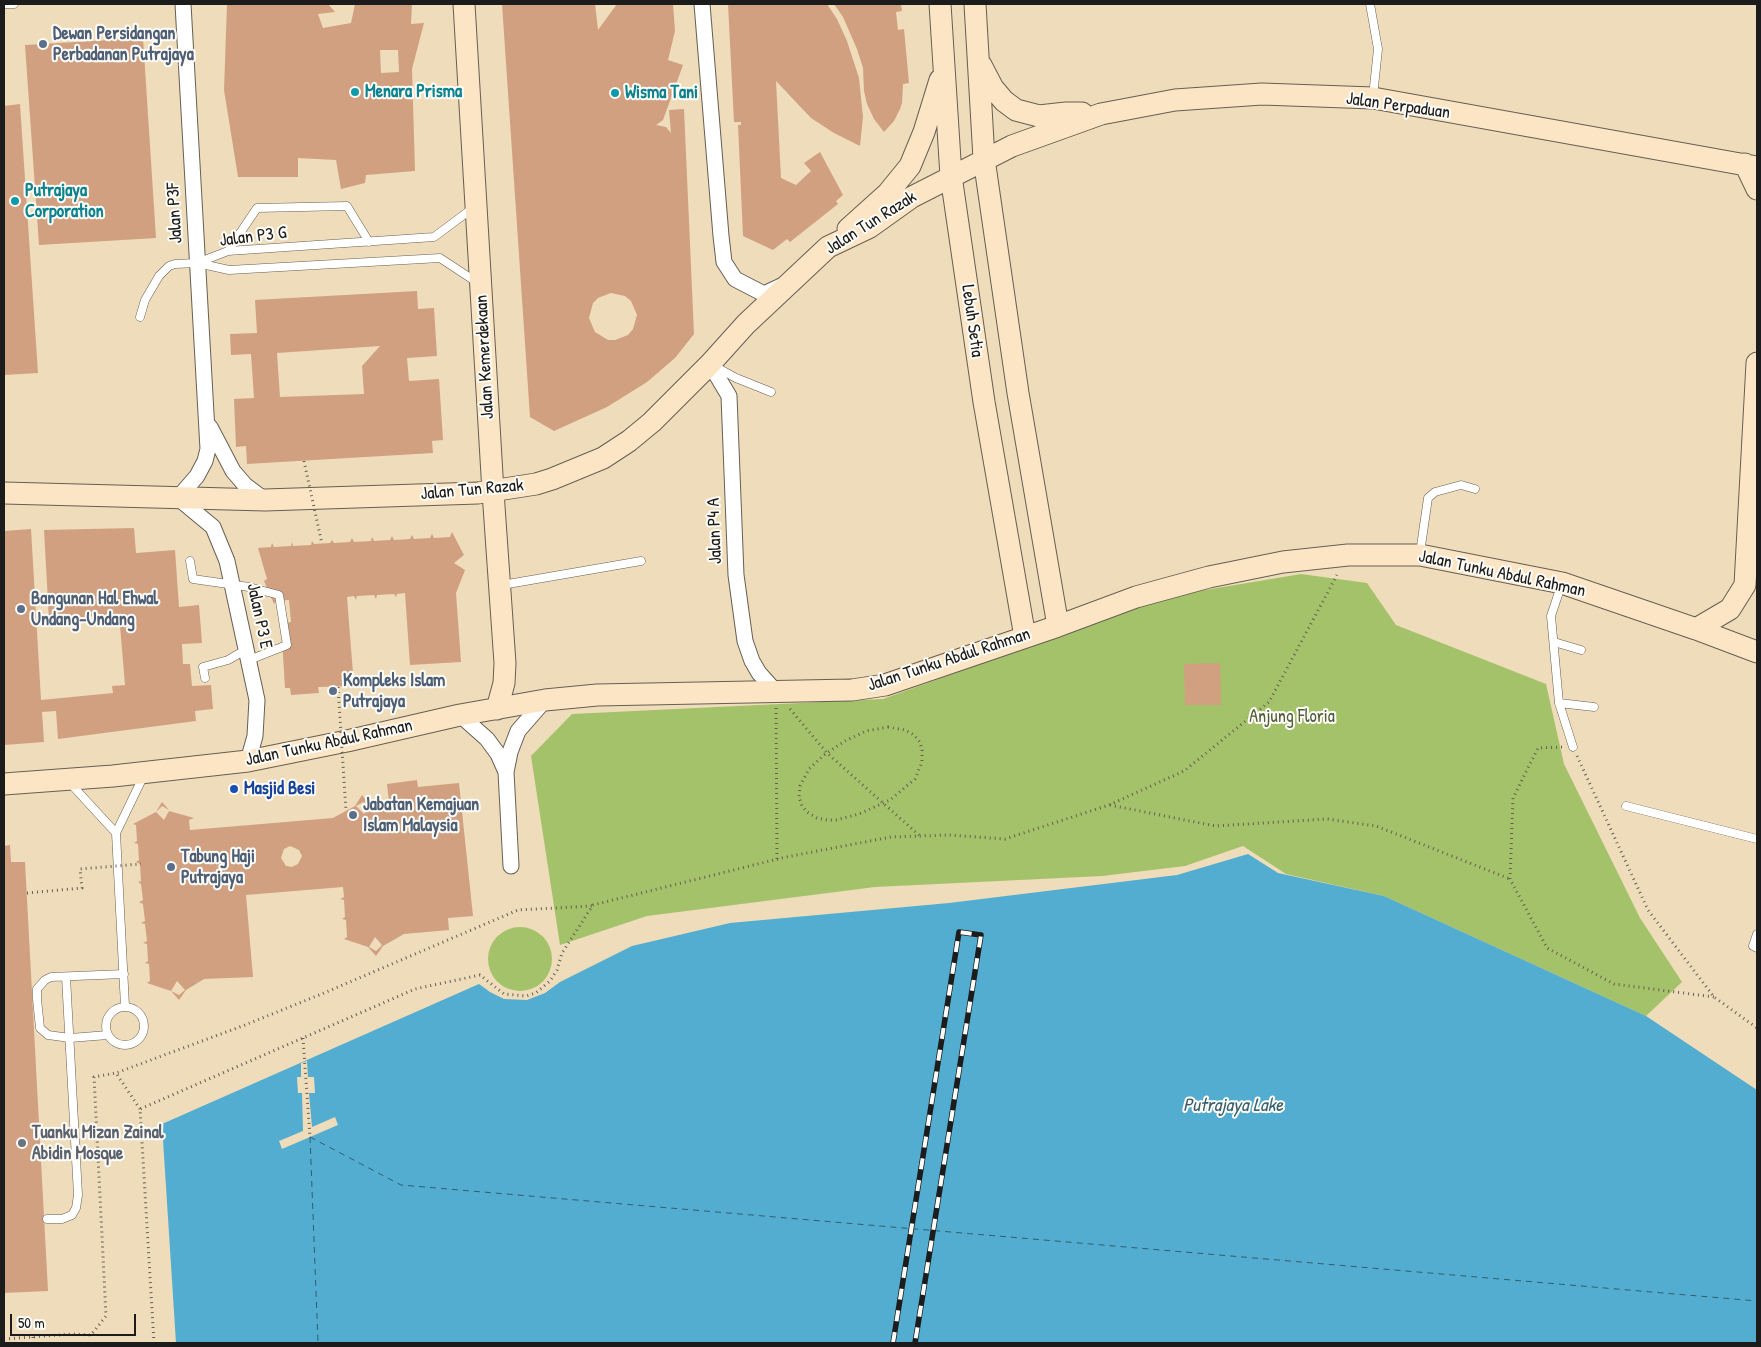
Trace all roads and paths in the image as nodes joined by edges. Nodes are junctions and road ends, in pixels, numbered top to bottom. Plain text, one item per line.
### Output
1 (4, 4) edge
2 (14, 4) edge
3 (183, 4) edge
4 (464, 4) edge
5 (702, 4) edge
6 (940, 4) edge
7 (974, 4) edge
8 (1370, 4) edge
9 (978, 58) junction
10 (944, 69) junction
11 (1373, 98) junction
12 (1101, 114) junction
13 (984, 159) junction
14 (1751, 166) edge
15 (951, 176) junction
16 (1757, 189) edge
17 (476, 205) junction
18 (369, 242) junction
19 (828, 248) junction
20 (228, 251) junction
21 (197, 262) junction
22 (790, 282) junction
23 (481, 285) junction
24 (140, 317) dead end
25 (1757, 363) edge
26 (710, 364) junction
27 (771, 392) dead end
28 (208, 421) junction
29 (304, 461) dead end
30 (1475, 489) dead end
31 (493, 492) junction
32 (4, 493) edge
33 (178, 498) junction
34 (265, 500) junction
35 (322, 544) dead end
36 (1348, 555) junction
37 (1420, 555) junction
38 (190, 561) dead end
39 (641, 561) dead end
40 (1562, 583) junction
41 (233, 584) junction
42 (500, 585) junction
43 (1058, 626) junction
44 (1696, 628) junction
45 (1025, 637) junction
46 (1554, 642) junction
47 (1581, 650) dead end
48 (1757, 652) edge
49 (248, 655) junction
50 (205, 678) dead end
51 (338, 687) dead end
52 (776, 692) junction
53 (545, 700) junction
54 (1559, 703) junction
55 (1594, 707) dead end
56 (496, 709) junction
57 (460, 715) junction
58 (1573, 747) junction
59 (827, 753) junction
60 (248, 761) junction
61 (506, 772) junction
62 (145, 773) junction
63 (67, 779) junction
64 (4, 784) edge
65 (885, 803) junction
66 (1109, 805) junction
67 (1626, 806) dead end
68 (346, 811) dead end
69 (116, 833) junction
70 (920, 836) junction
71 (1757, 839) edge
72 (777, 859) junction
73 (140, 864) dead end
74 (511, 866) dead end
75 (1510, 879) junction
76 (27, 893) dead end
77 (592, 906) junction
78 (1757, 934) edge
79 (1757, 948) edge
80 (124, 974) junction
81 (66, 977) junction
82 (1714, 997) junction
83 (126, 1006) junction
84 (1757, 1028) edge
85 (108, 1034) junction
86 (70, 1038) junction
87 (302, 1038) junction
88 (116, 1073) junction
89 (140, 1109) junction
90 (310, 1137) dead end
91 (47, 1219) dead end
92 (33, 1337) junction
93 (4, 1339) edge
94 (33, 1343) edge
95 (154, 1343) edge

1 - 2 lane
3 - 21 street, Jalan P3F
4 - 17 street, Jalan Kemerdekaan
5 - 22 street
6 - 10 street, Lebuh Setia
7 - 9 street, Lebuh Setia
8 - 11 lane
9 - 12 street
9 - 13 street, Lebuh Setia
10 - 15 street, Lebuh Setia
10 - 19 street
11 - 12 street, Jalan Perpaduan
11 - 14 street, Jalan Perpaduan
12 - 13 street, Jalan Perpaduan
13 - 15 street, Jalan Tun Razak
13 - 43 street, Lebuh Setia
14 - 16 street
15 - 19 street, Jalan Tun Razak
15 - 45 street, Lebuh Setia
17 - 18 lane, Jalan P3 G
17 - 23 street, Jalan Kemerdekaan
18 - 20 lane, Jalan P3 G
18 - 20 lane
19 - 22 street, Jalan Tun Razak
20 - 21 lane, Jalan P3 G
21 - 23 lane, Jalan P3 G
21 - 24 lane
21 - 28 street, Jalan P3F
22 - 26 street, Jalan Tun Razak
23 - 31 street, Jalan Kemerdekaan
25 - 44 street
26 - 27 lane
26 - 31 street, Jalan Tun Razak
26 - 52 street, Jalan P4 A
28 - 33 street, Jalan P3F
28 - 34 street, Jalan P3F
29 - 35 path, bridge
30 - 37 lane
31 - 34 street, Jalan Tun Razak
31 - 42 street, Jalan Kemerdekaan
32 - 33 street, Jalan Tun Razak
33 - 34 street, Jalan Tun Razak
33 - 41 street, Jalan P3 E
36 - 37 street, Jalan Tunku Abdul Rahman
36 - 43 street, Jalan Tunku Abdul Rahman
36 - 66 path
37 - 40 street, Jalan Tunku Abdul Rahman
38 - 41 lane
39 - 42 lane
40 - 44 street, Jalan Tunku Abdul Rahman
40 - 46 lane
41 - 49 street, Jalan P3 E
41 - 49 lane
42 - 56 street, Jalan Kemerdekaan
43 - 45 street, Jalan Tunku Abdul Rahman
44 - 48 street, Jalan Tunku Abdul Rahman
45 - 52 street, Jalan Tunku Abdul Rahman
46 - 47 lane
46 - 54 lane
49 - 50 lane
49 - 60 street, Jalan P3 E
51 - 68 path, bridge
52 - 53 street, Jalan Tunku Abdul Rahman
52 - 59 path
52 - 72 path
53 - 56 street, Jalan Tunku Abdul Rahman
53 - 61 street
54 - 55 lane
54 - 58 lane
56 - 57 street, Jalan Tunku Abdul Rahman
57 - 60 street, Jalan Tunku Abdul Rahman
57 - 61 street
58 - 75 path
58 - 82 path
59 - 65 path
59 - 65 path
59 - 65 path
60 - 62 street, Jalan Tunku Abdul Rahman
61 - 74 street
62 - 63 street, Jalan Tunku Abdul Rahman
62 - 69 lane
63 - 64 street, Jalan Tunku Abdul Rahman
63 - 69 lane
65 - 70 path
66 - 70 path
66 - 75 path
67 - 71 lane
69 - 80 lane
70 - 72 path
72 - 77 path
73 - 76 path, bridge
75 - 82 path
77 - 87 path
77 - 88 path
78 - 79 lane
80 - 81 lane
80 - 83 lane
81 - 86 lane
81 - 86 lane
82 - 84 path
83 - 85 lane
83 - 85 lane
85 - 86 lane
86 - 91 lane
87 - 89 path
87 - 90 path
88 - 89 path
88 - 92 path
89 - 95 path
92 - 93 path
92 - 94 path

